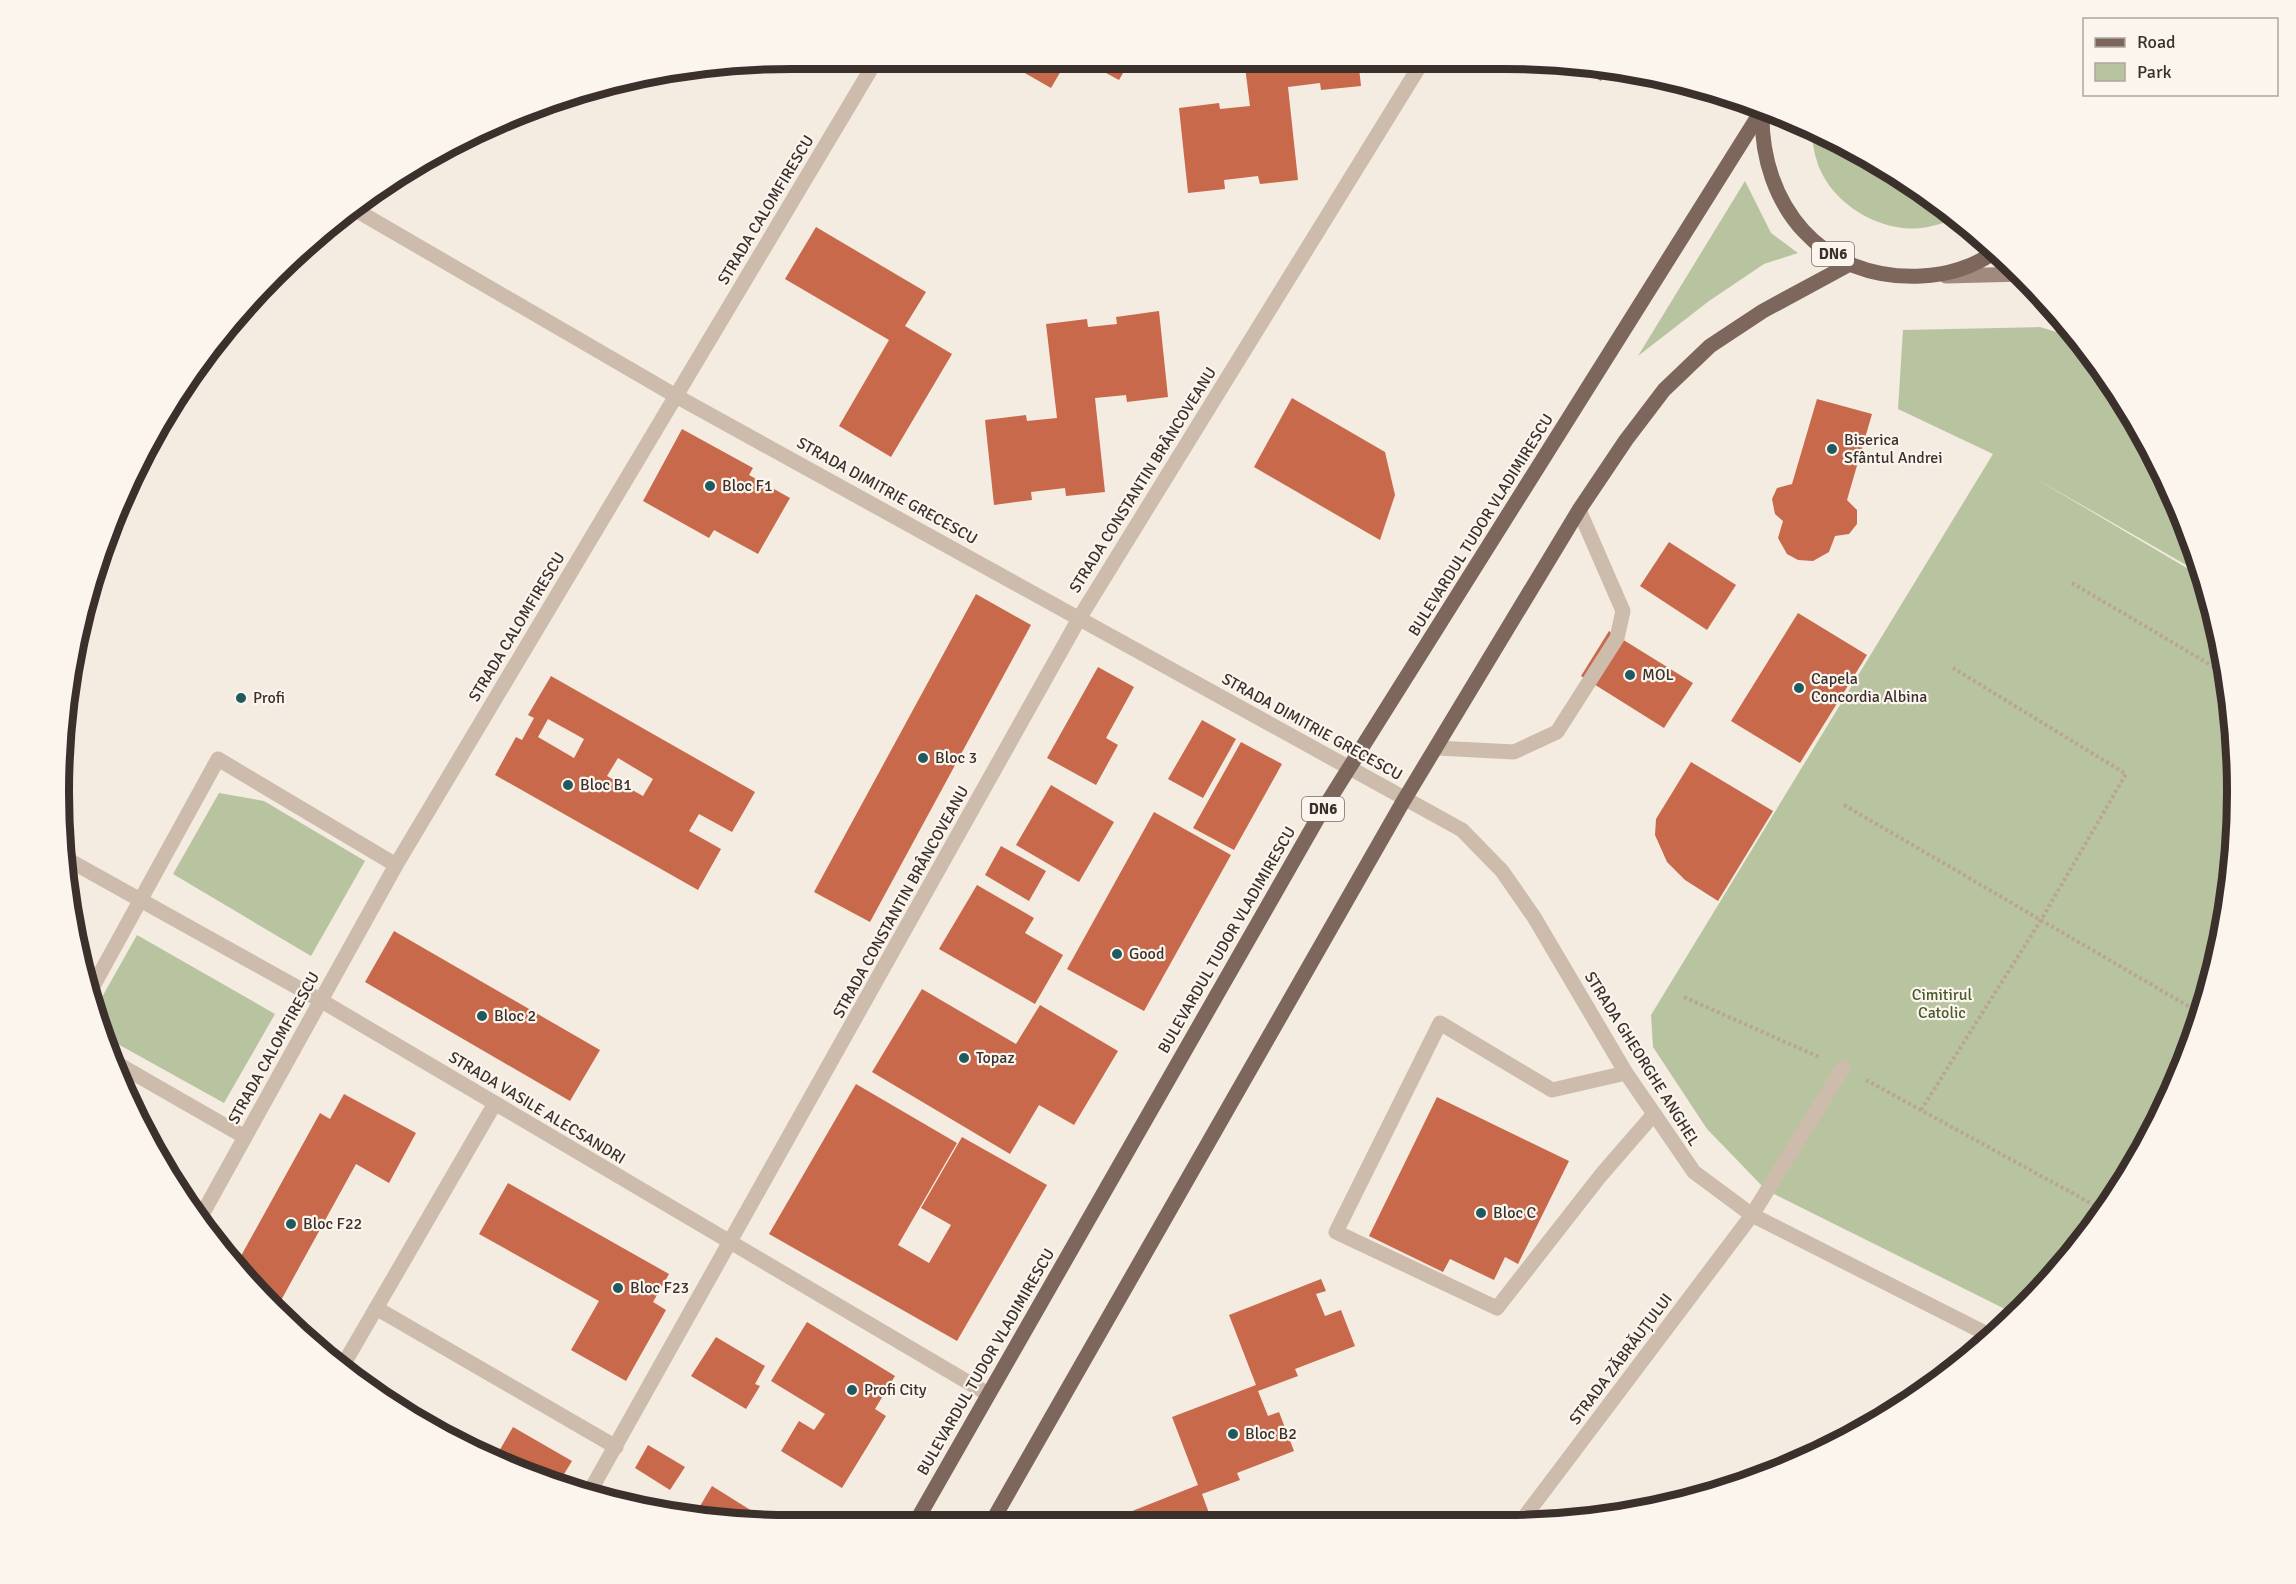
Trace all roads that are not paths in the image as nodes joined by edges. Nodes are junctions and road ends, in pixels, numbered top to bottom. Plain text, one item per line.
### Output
1 (870, 69) edge
2 (1417, 69) edge
3 (1758, 115) edge
4 (1762, 117) edge
5 (360, 212) edge
6 (1988, 255) edge
7 (1850, 264) junction
8 (2008, 274) edge
9 (1904, 277) junction
10 (676, 396) junction
11 (1579, 510) junction
12 (1080, 617) junction
13 (1437, 748) junction
14 (1349, 769) junction
15 (1404, 800) junction
16 (73, 862) edge
17 (396, 865) junction
18 (140, 900) junction
19 (95, 983) edge
20 (320, 1000) junction
21 (123, 1067) edge
22 (1843, 1068) road end
23 (1626, 1072) junction
24 (494, 1105) junction
25 (1654, 1114) junction
26 (245, 1137) junction
27 (204, 1212) edge
28 (1752, 1215) junction
29 (731, 1243) junction
30 (376, 1308) junction
31 (1984, 1333) edge
32 (346, 1361) edge
33 (988, 1394) junction
34 (616, 1447) junction
35 (593, 1486) edge
36 (1527, 1514) edge
37 (920, 1515) edge
38 (996, 1515) edge

1 - 10 street, STRADA CALOMFIRESCU
2 - 12 street, STRADA CONSTANTIN BRÂNCOVEANU
3 - 14 main road, BULEVARDUL TUDOR VLADIMIRESCU / DN6
4 - 7 main road, DN6
5 - 10 street, STRADA DIMITRIE GRECESCU
6 - 9 main road, DN6
7 - 9 main road, DN6
7 - 11 main road, DN6
8 - 9 main road
10 - 12 street, STRADA DIMITRIE GRECESCU
10 - 17 street, STRADA CALOMFIRESCU
11 - 13 main road, DN6
11 - 13 street
12 - 14 street, STRADA DIMITRIE GRECESCU
12 - 29 street, STRADA CONSTANTIN BRÂNCOVEANU
13 - 15 main road, DN6
14 - 15 street, STRADA DIMITRIE GRECESCU
14 - 33 main road, BULEVARDUL TUDOR VLADIMIRESCU / DN6
15 - 23 street, STRADA GHEORGHE ANGHEL
15 - 38 main road, DN6
16 - 18 street, STRADA VASILE ALECSANDRI
17 - 18 street
17 - 20 street, STRADA CALOMFIRESCU
18 - 19 street
18 - 20 street, STRADA VASILE ALECSANDRI
20 - 24 street, STRADA VASILE ALECSANDRI
20 - 26 street, STRADA CALOMFIRESCU
21 - 26 street
22 - 28 street, STRADA ZĂBRĂUȚULUI
23 - 25 street, STRADA GHEORGHE ANGHEL
23 - 25 street
24 - 29 street, STRADA VASILE ALECSANDRI
24 - 30 street
25 - 28 street, STRADA GHEORGHE ANGHEL
26 - 27 street, STRADA CALOMFIRESCU
28 - 31 street, STRADA GHEORGHE ANGHEL
28 - 36 street, STRADA ZĂBRĂUȚULUI
29 - 33 street, STRADA VASILE ALECSANDRI
29 - 34 street, STRADA CONSTANTIN BRÂNCOVEANU
30 - 32 street
30 - 34 street
33 - 37 main road, BULEVARDUL TUDOR VLADIMIRESCU / DN6
34 - 35 street, STRADA CONSTANTIN BRÂNCOVEANU

